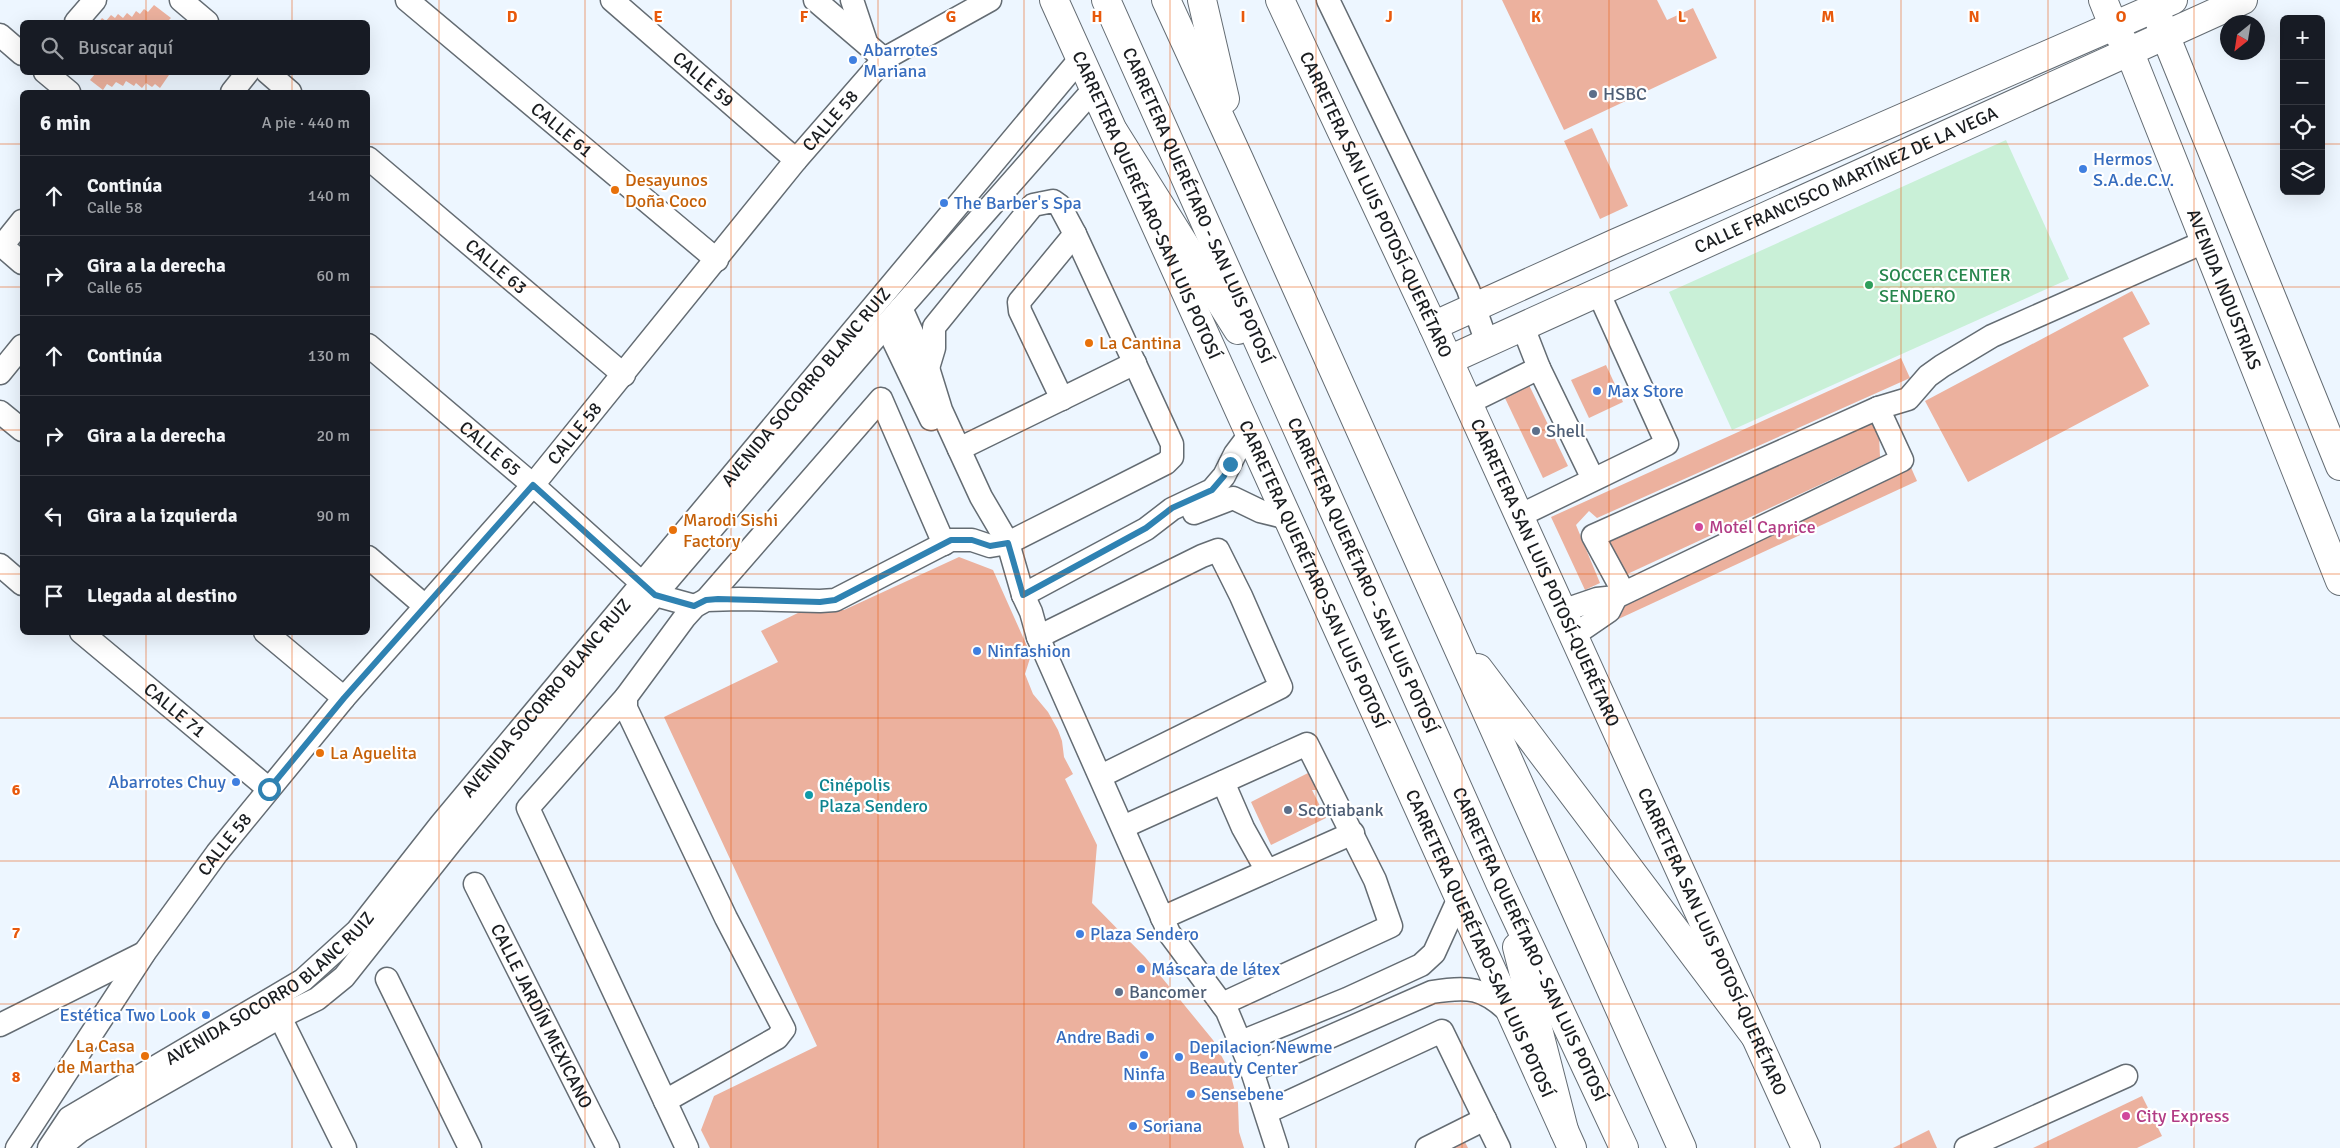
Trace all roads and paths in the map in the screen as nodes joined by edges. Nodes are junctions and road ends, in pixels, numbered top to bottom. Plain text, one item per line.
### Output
1 (96, 0) edge
2 (407, 0) edge
3 (612, 0) edge
4 (814, 0) edge
5 (852, 0) edge
6 (990, 0) edge
7 (1054, 0) edge
8 (1106, 0) edge
9 (1166, 0) edge
10 (1202, 0) edge
11 (1280, 0) edge
12 (1328, 0) edge
13 (2103, 0) edge
14 (2243, 0) edge
15 (2160, 3) edge
16 (78, 20) edge
17 (2113, 25) junction
18 (0, 35) edge
19 (2164, 37) junction
20 (866, 42) junction
21 (20, 52) edge
22 (2130, 53) junction
23 (884, 59) junction
24 (1080, 59) junction
25 (48, 75) edge
26 (246, 75) edge
27 (270, 75) edge
28 (1982, 82) junction
29 (1094, 89) junction
30 (66, 90) edge
31 (234, 90) edge
32 (288, 90) edge
33 (1996, 113) junction
34 (1114, 132) junction
35 (1018, 136) junction
36 (1037, 153) junction
37 (1240, 159) junction
38 (370, 160) edge
39 (796, 160) junction
40 (20, 223) edge
41 (1076, 234) junction
42 (1616, 243) junction
43 (1, 245) edge
44 (2206, 247) junction
45 (717, 260) junction
46 (20, 261) edge
47 (1632, 279) junction
48 (1599, 294) junction
49 (1474, 306) junction
50 (901, 308) junction
51 (886, 325) junction
52 (1433, 326) junction
53 (1523, 327) junction
54 (1488, 343) junction
55 (370, 347) edge
56 (20, 348) edge
57 (1449, 360) junction
58 (1135, 363) junction
59 (928, 368) junction
60 (1538, 368) junction
61 (0, 373) edge
62 (624, 375) junction
63 (1062, 399) junction
64 (1468, 403) junction
65 (1286, 404) junction
66 (1878, 408) junction
67 (0, 412) edge
68 (20, 428) edge
69 (1250, 434) junction
70 (959, 449) junction
71 (2340, 466) edge
72 (1593, 479) junction
73 (533, 485) junction
74 (1519, 516) junction
75 (1288, 518) junction
76 (1146, 528) junction
77 (944, 544) junction
78 (999, 544) junction
79 (370, 559) edge
80 (0, 565) edge
81 (2340, 581) edge
82 (20, 582) edge
83 (644, 595) junction
84 (1023, 595) junction
85 (1620, 595) junction
86 (425, 606) junction
87 (695, 608) junction
88 (1562, 611) junction
89 (1448, 627) junction
90 (85, 635) edge
91 (269, 635) edge
92 (1574, 635) junction
93 (1038, 637) junction
94 (626, 697) junction
95 (344, 698) junction
96 (1101, 776) junction
97 (1223, 782) junction
98 (269, 789) junction
99 (1123, 827) junction
100 (1353, 833) junction
101 (1267, 871) junction
102 (1500, 883) junction
103 (475, 884) dead end
104 (1459, 898) junction
105 (1162, 918) junction
106 (145, 952) junction
107 (387, 979) dead end
108 (1222, 1004) junction
109 (276, 1008) junction
110 (1512, 1015) junction
111 (0, 1025) edge
112 (1755, 1036) junction
113 (1241, 1042) junction
114 (1252, 1071) junction
115 (2126, 1076) dead end
116 (665, 1101) junction
117 (1267, 1112) junction
118 (1485, 1119) junction
119 (1568, 1139) edge
120 (17, 1148) edge
121 (49, 1148) edge
122 (59, 1148) edge
123 (345, 1148) edge
124 (470, 1148) edge
125 (608, 1148) edge
126 (687, 1148) edge
127 (1277, 1148) edge
128 (1427, 1148) edge
129 (1499, 1148) edge
130 (1624, 1148) edge
131 (1682, 1148) edge
132 (1806, 1148) edge
133 (1966, 1148) edge

1 - 16 street
2 - 45 street, CALLE 61
3 - 39 street, CALLE 59
4 - 20 street
5 - 20 street
6 - 23 street, CALLE 58
7 - 24 main road, CARRETERA QUERÉTARO-SAN LUIS POTOSÍ
8 - 65 main road, CARRETERA QUERÉTARO - SAN LUIS POTOSÍ
9 - 37 main road
10 - 37 main road
11 - 52 main road, CARRETERA SAN LUIS POTOSÍ-QUERÉTARO
12 - 49 street
13 - 17 main road, AVENIDA INDUSTRIAS
14 - 19 main road, CALLE FRANCISCO MARTÍNEZ DE LA VEGA
15 - 17 main road, CALLE FRANCISCO MARTÍNEZ DE LA VEGA
15 - 19 main road
17 - 22 main road, AVENIDA INDUSTRIAS
17 - 28 main road, CALLE FRANCISCO MARTÍNEZ DE LA VEGA
18 - 21 street
19 - 22 main road, CALLE FRANCISCO MARTÍNEZ DE LA VEGA
19 - 71 main road
20 - 23 street
22 - 33 main road, CALLE FRANCISCO MARTÍNEZ DE LA VEGA
22 - 44 main road, AVENIDA INDUSTRIAS
23 - 39 street, CALLE 58
24 - 29 main road, CARRETERA QUERÉTARO-SAN LUIS POTOSÍ
24 - 35 street, AVENIDA SOCORRO BLANC RUIZ
25 - 30 street
26 - 31 street
27 - 32 street
28 - 33 main road
28 - 42 main road, CALLE FRANCISCO MARTÍNEZ DE LA VEGA
29 - 34 main road, CARRETERA QUERÉTARO-SAN LUIS POTOSÍ
29 - 36 street, AVENIDA SOCORRO BLANC RUIZ
33 - 47 main road, CALLE FRANCISCO MARTÍNEZ DE LA VEGA
34 - 65 main road
34 - 69 main road, CARRETERA QUERÉTARO-SAN LUIS POTOSÍ
35 - 36 street
35 - 83 street, AVENIDA SOCORRO BLANC RUIZ
36 - 50 street, AVENIDA SOCORRO BLANC RUIZ
37 - 89 main road
38 - 62 street, CALLE 63
39 - 45 street, CALLE 58
40 - 43 street
41 - 58 street
41 - 59 street
41 - 63 street
42 - 47 main road
42 - 49 main road, CALLE FRANCISCO MARTÍNEZ DE LA VEGA
43 - 46 street
44 - 66 street
44 - 81 main road, AVENIDA INDUSTRIAS
45 - 62 street, CALLE 58
47 - 48 main road, CALLE FRANCISCO MARTÍNEZ DE LA VEGA
48 - 53 main road, CALLE FRANCISCO MARTÍNEZ DE LA VEGA
48 - 72 street
49 - 52 main road, CALLE FRANCISCO MARTÍNEZ DE LA VEGA
49 - 54 street
50 - 51 street, AVENIDA SOCORRO BLANC RUIZ
50 - 59 street
51 - 78 street
51 - 83 street, AVENIDA SOCORRO BLANC RUIZ
52 - 57 main road, CARRETERA SAN LUIS POTOSÍ-QUERÉTARO
53 - 54 main road, CALLE FRANCISCO MARTÍNEZ DE LA VEGA
53 - 60 street
54 - 57 main road, CALLE FRANCISCO MARTÍNEZ DE LA VEGA
55 - 73 street, CALLE 65
56 - 61 street
57 - 64 main road, CARRETERA SAN LUIS POTOSÍ-QUERÉTARO
58 - 63 street
58 - 78 street
59 - 70 street
60 - 64 street
60 - 72 street
62 - 73 street, CALLE 58
63 - 70 street
64 - 74 main road, CARRETERA SAN LUIS POTOSÍ-QUERÉTARO
65 - 102 main road, CARRETERA QUERÉTARO - SAN LUIS POTOSÍ
66 - 85 street
66 - 85 street
67 - 68 street
69 - 75 main road, CARRETERA QUERÉTARO-SAN LUIS POTOSÍ
69 - 76 street
70 - 78 street
72 - 74 street
73 - 83 street, CALLE 65
73 - 86 street, CALLE 58
74 - 88 main road, CARRETERA SAN LUIS POTOSÍ-QUERÉTARO
75 - 76 street
75 - 104 main road, CARRETERA QUERÉTARO-SAN LUIS POTOSÍ
76 - 84 street
77 - 78 street
77 - 87 street
77 - 87 street
78 - 84 street
79 - 86 street
80 - 82 street
83 - 87 street
83 - 109 street, AVENIDA SOCORRO BLANC RUIZ
84 - 93 street
85 - 88 street
85 - 92 street
86 - 95 street, CALLE 58
87 - 94 street
88 - 92 main road, CARRETERA SAN LUIS POTOSÍ-QUERÉTARO
89 - 112 main road
89 - 131 main road
90 - 98 street, CALLE 71
91 - 95 street
92 - 112 main road, CARRETERA SAN LUIS POTOSÍ-QUERÉTARO
93 - 96 street
93 - 96 street
94 - 116 street
94 - 116 street
95 - 98 street, CALLE 58
96 - 99 street
97 - 99 street
97 - 100 street
97 - 101 street
98 - 106 street, CALLE 58
99 - 105 street
100 - 101 street
100 - 108 street
101 - 105 street
102 - 119 main road
102 - 130 main road, CARRETERA QUERÉTARO - SAN LUIS POTOSÍ
103 - 125 street, CALLE JARDÍN MEXICANO
104 - 110 main road, CARRETERA QUERÉTARO-SAN LUIS POTOSÍ
104 - 113 street
105 - 108 street
106 - 111 street
106 - 120 street, CALLE 58
107 - 124 street
108 - 113 street
109 - 121 street, AVENIDA SOCORRO BLANC RUIZ
109 - 122 street, AVENIDA SOCORRO BLANC RUIZ
109 - 123 street
110 - 114 street
110 - 119 main road, CARRETERA QUERÉTARO-SAN LUIS POTOSÍ
112 - 132 main road, CARRETERA SAN LUIS POTOSÍ-QUERÉTARO
113 - 114 street
114 - 117 street
115 - 133 street
116 - 126 street
117 - 118 street
117 - 127 street
118 - 128 street
118 - 129 street

